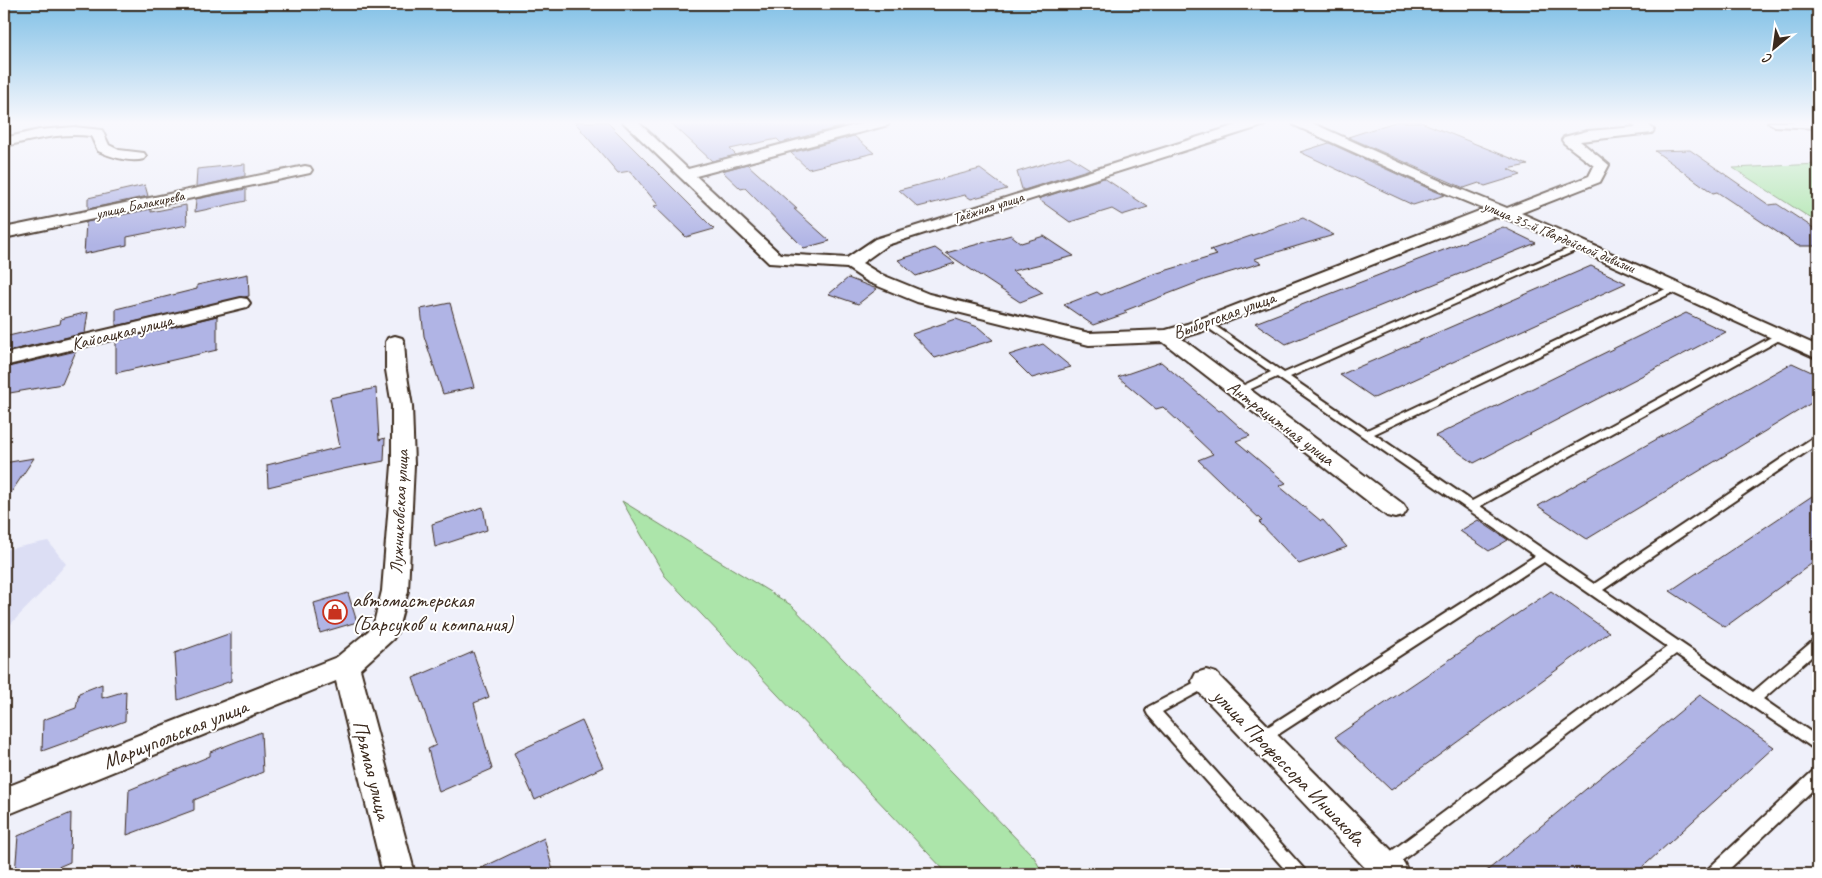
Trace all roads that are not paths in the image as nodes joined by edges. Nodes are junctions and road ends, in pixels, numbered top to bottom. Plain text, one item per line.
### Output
1 (675, 163) edge
2 (729, 163) edge
3 (1131, 163) edge
4 (1389, 163) edge
5 (1599, 163) edge
6 (305, 170) dead end
7 (687, 174) junction
8 (1505, 213) junction
9 (4, 233) edge
10 (1582, 246) junction
11 (850, 263) junction
12 (1675, 288) junction
13 (241, 303) dead end
14 (1205, 323) junction
15 (1167, 336) junction
16 (1780, 336) junction
17 (395, 342) dead end
18 (1818, 353) edge
19 (4, 360) edge
20 (1280, 374) junction
21 (1239, 391) junction
22 (1366, 434) junction
23 (1818, 439) edge
24 (1471, 506) junction
25 (1395, 510) dead end
26 (1544, 556) junction
27 (1594, 590) junction
28 (1818, 644) edge
29 (1676, 647) junction
30 (346, 665) junction
31 (1206, 681) joint
32 (1753, 700) junction
33 (1261, 738) junction
34 (1818, 744) edge
35 (1818, 776) edge
36 (4, 802) edge
37 (1389, 870) edge
38 (399, 874) edge
39 (1299, 874) edge
40 (1713, 874) edge

1 - 7 street
2 - 7 street
3 - 11 street, Таёжная улица
4 - 8 street, улица 35-й Гвардейской дивизии
5 - 8 street, Выборгская улица
6 - 9 street, улица Балакирева
7 - 11 street
8 - 10 street, улица 35-й Гвардейской дивизии
8 - 14 street, Выборгская улица
10 - 12 street, улица 35-й Гвардейской дивизии
10 - 20 lane
11 - 15 street, Выборгская улица
12 - 16 street, улица 35-й Гвардейской дивизии
12 - 22 lane
13 - 19 street, Кайсацкая улица
14 - 15 street, Выборгская улица
14 - 20 lane
15 - 21 street, Антрацитная улица
16 - 18 street, улица 35-й Гвардейской дивизии
16 - 24 lane
17 - 30 street, Лужниковская улица
20 - 21 lane
20 - 22 lane
21 - 25 street, Антрацитная улица
22 - 24 lane
23 - 27 lane
24 - 26 lane
26 - 27 lane
26 - 33 lane
27 - 29 lane
28 - 32 lane
29 - 32 lane
29 - 37 lane
30 - 36 street, Мариупольская улица
30 - 38 street, Прямая улица
31 - 33 street, улица Профессора Иншакова
31 - 39 lane
32 - 34 lane
33 - 37 street, улица Профессора Иншакова
35 - 40 lane

